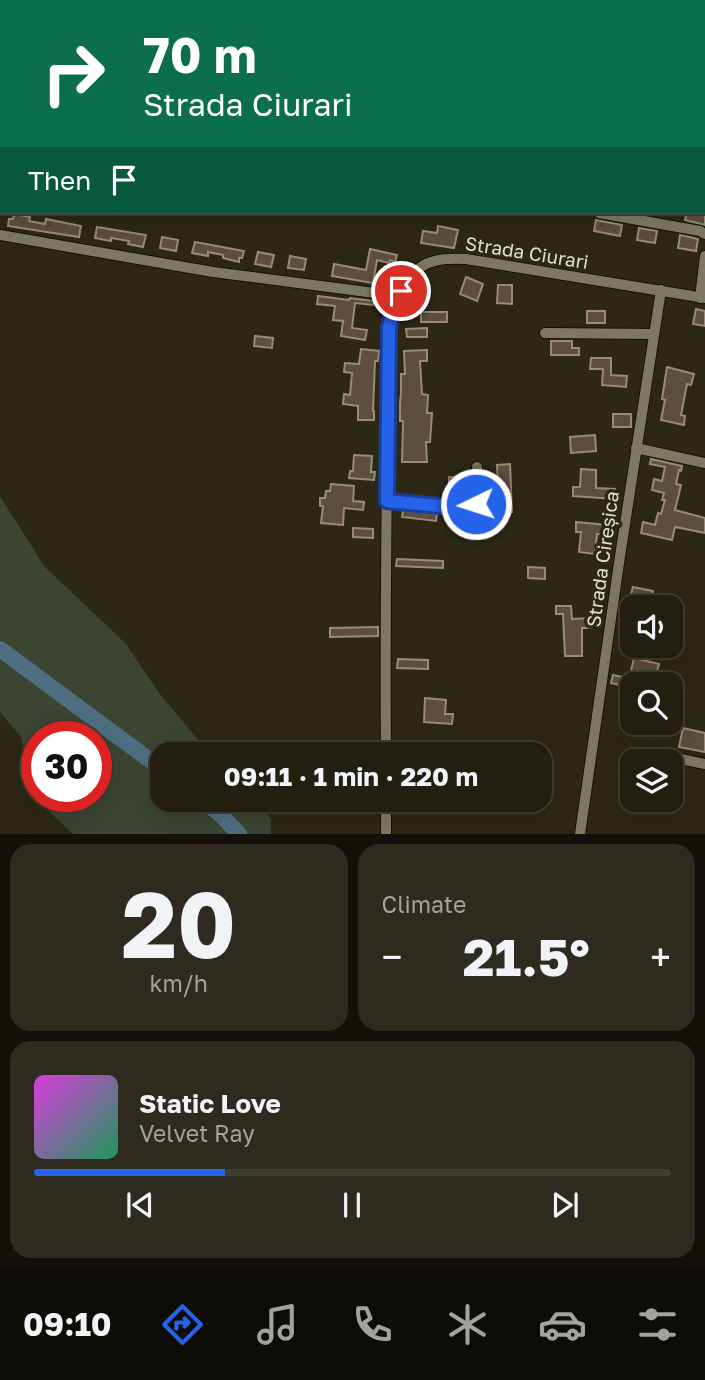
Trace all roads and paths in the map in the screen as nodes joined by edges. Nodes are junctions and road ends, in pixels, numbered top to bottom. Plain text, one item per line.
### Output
1 (605, 214) edge
2 (705, 234) edge
3 (0, 235) edge
4 (705, 256) edge
5 (661, 290) junction
6 (398, 296) junction
7 (702, 298) edge
8 (545, 333) dead end
9 (654, 334) junction
10 (636, 448) junction
11 (705, 463) edge
12 (477, 467) dead end
13 (387, 501) junction
14 (386, 742) edge
15 (683, 759) edge
16 (705, 764) edge
17 (386, 812) edge
18 (386, 834) edge
19 (580, 834) edge

1 - 2 street
3 - 6 street
4 - 7 street
5 - 6 street, Strada Ciurari
5 - 7 street, Strada Ciurari
5 - 9 street, Strada Cireșica
6 - 13 street, Strada Ciurari
8 - 9 street
9 - 10 street, Strada Cireșica
10 - 11 street
10 - 19 street, Strada Cireșica
12 - 13 street
13 - 14 street, Strada Ciurari
15 - 16 street
17 - 18 street

